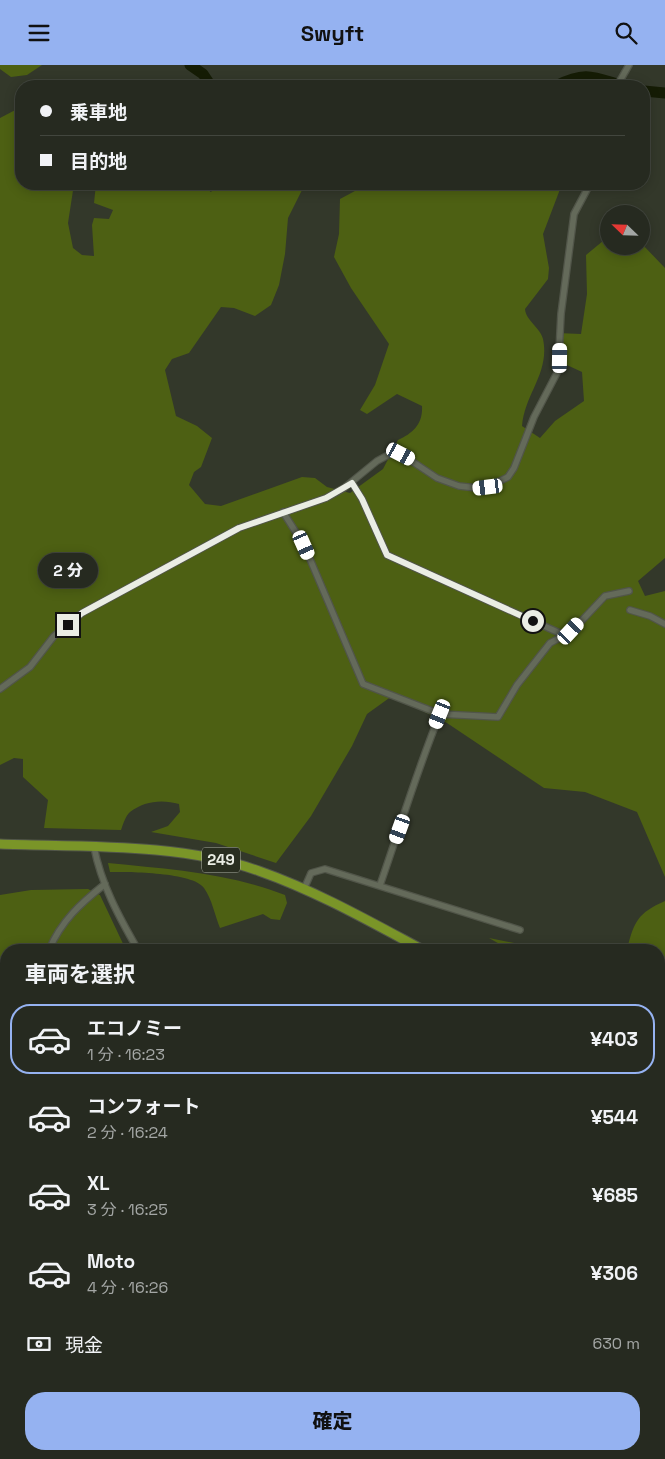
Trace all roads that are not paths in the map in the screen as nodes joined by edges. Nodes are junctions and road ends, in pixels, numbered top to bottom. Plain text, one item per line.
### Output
1 (629, 65) edge
2 (621, 80) edge
3 (587, 190) edge
4 (352, 483) junction
5 (283, 512) junction
6 (629, 591) dead end
7 (630, 609) dead end
8 (665, 624) edge
9 (564, 635) junction
10 (0, 689) edge
11 (440, 714) junction
12 (0, 844) edge
13 (94, 847) junction
14 (105, 883) junction
15 (380, 885) junction
16 (304, 889) junction
17 (520, 929) dead end
18 (51, 944) edge
19 (135, 944) edge
20 (412, 944) edge

1 - 2 street
3 - 4 street
4 - 5 street
4 - 9 street
5 - 10 street
5 - 11 street
6 - 9 street
7 - 8 street
9 - 11 street
11 - 15 street
12 - 13 highway, 249
13 - 14 street
13 - 16 highway, 249
14 - 18 street
14 - 19 street
15 - 16 street
15 - 17 street
16 - 20 highway, 249

